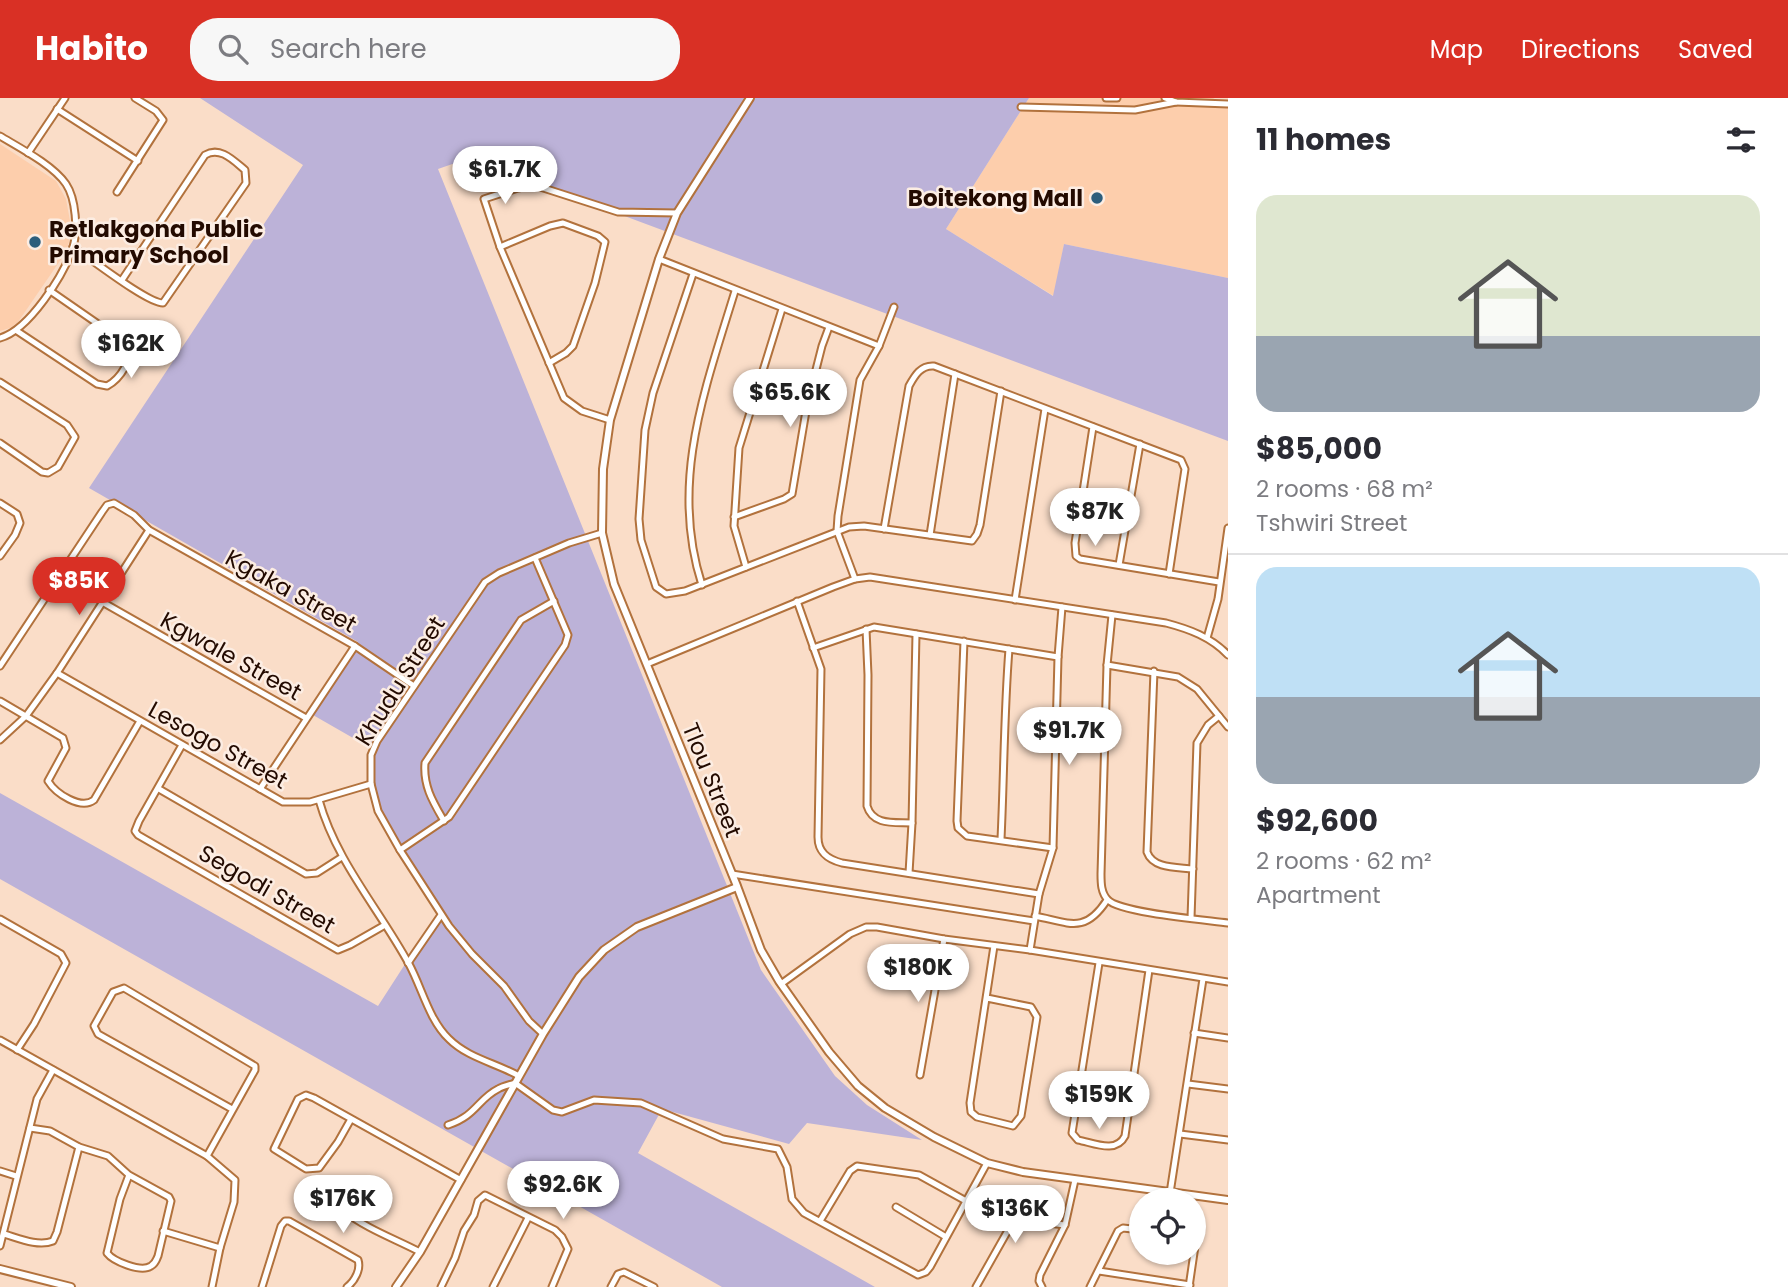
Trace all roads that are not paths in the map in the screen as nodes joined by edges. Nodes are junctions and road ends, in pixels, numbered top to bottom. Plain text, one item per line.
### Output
1 (65, 98) edge
2 (135, 98) edge
3 (750, 98) edge
4 (1106, 98) edge
5 (1119, 98) edge
6 (1165, 98) edge
7 (1176, 102) junction
8 (1228, 104) edge
9 (1021, 107) dead end
10 (1118, 108) junction
11 (57, 109) junction
12 (0, 136) edge
13 (28, 153) junction
14 (138, 161) junction
15 (117, 192) dead end
16 (677, 214) junction
17 (73, 247) junction
18 (500, 247) junction
19 (659, 259) junction
20 (693, 274) junction
21 (122, 280) junction
22 (49, 290) junction
23 (735, 291) junction
24 (894, 307) dead end
25 (782, 309) junction
26 (829, 327) junction
27 (17, 331) junction
28 (0, 338) edge
29 (878, 346) junction
30 (549, 363) junction
31 (955, 374) junction
32 (0, 382) edge
33 (1001, 391) junction
34 (1045, 409) junction
35 (610, 420) junction
36 (1093, 427) junction
37 (0, 443) edge
38 (1140, 444) junction
39 (0, 503) edge
40 (734, 517) junction
41 (1228, 528) edge
42 (884, 529) junction
43 (149, 530) junction
44 (837, 531) junction
45 (602, 533) junction
46 (930, 535) junction
47 (0, 556) edge
48 (535, 558) junction
49 (1119, 565) junction
50 (746, 567) junction
51 (1169, 574) junction
52 (855, 579) junction
53 (1219, 582) junction
54 (702, 585) junction
55 (1015, 600) junction
56 (555, 601) junction
57 (797, 601) junction
58 (104, 603) junction
59 (1062, 607) junction
60 (1112, 615) junction
61 (866, 629) junction
62 (916, 634) junction
63 (1207, 638) junction
64 (964, 641) junction
65 (355, 646) junction
66 (813, 648) junction
67 (1009, 649) junction
68 (1228, 655) edge
69 (1058, 657) junction
70 (646, 664) junction
71 (1107, 664) junction
72 (0, 666) edge
73 (1154, 671) junction
74 (57, 673) junction
75 (414, 686) junction
76 (0, 701) edge
77 (26, 716) junction
78 (1219, 716) junction
79 (306, 718) junction
80 (140, 721) junction
81 (1228, 727) edge
82 (0, 740) edge
83 (182, 745) junction
84 (372, 784) junction
85 (159, 789) junction
86 (260, 789) junction
87 (319, 800) junction
88 (444, 821) junction
89 (912, 823) junction
90 (1001, 839) junction
91 (1053, 848) junction
92 (400, 850) junction
93 (342, 857) junction
94 (1193, 869) junction
95 (909, 873) junction
96 (732, 874) junction
97 (737, 887) junction
98 (1039, 894) junction
99 (1107, 900) junction
100 (441, 915) junction
101 (1191, 918) junction
102 (0, 919) edge
103 (1035, 919) junction
104 (1228, 923) edge
105 (384, 925) junction
106 (944, 939) junction
107 (994, 946) junction
108 (1030, 950) junction
109 (408, 963) junction
110 (1100, 963) junction
111 (1149, 970) junction
112 (1203, 979) junction
113 (1228, 982) edge
114 (781, 984) junction
115 (987, 999) junction
116 (1194, 1033) junction
117 (543, 1034) junction
118 (1228, 1038) edge
119 (0, 1040) edge
120 (17, 1050) junction
121 (53, 1070) junction
122 (920, 1075) dead end
123 (519, 1076) junction
124 (514, 1083) junction
125 (1188, 1084) junction
126 (1228, 1089) edge
127 (232, 1109) junction
128 (351, 1119) junction
129 (448, 1125) dead end
130 (30, 1128) junction
131 (1180, 1134) junction
132 (1228, 1140) edge
133 (79, 1147) junction
134 (207, 1156) junction
135 (987, 1163) junction
136 (0, 1171) edge
137 (129, 1175) junction
138 (16, 1176) junction
139 (461, 1180) junction
140 (1075, 1180) junction
141 (1133, 1188) edge
142 (1171, 1188) edge
143 (1206, 1197) edge
144 (348, 1198) dead end
145 (1228, 1200) edge
146 (966, 1201) junction
147 (896, 1208) dead end
148 (528, 1218) junction
149 (820, 1222) junction
150 (1065, 1225) junction
151 (1129, 1229) edge
152 (163, 1231) junction
153 (4, 1234) junction
154 (946, 1237) junction
155 (0, 1246) edge
156 (220, 1248) junction
157 (419, 1252) junction
158 (1193, 1265) edge
159 (0, 1269) edge
160 (1099, 1271) junction
161 (1041, 1286) edge
162 (1190, 1286) edge
163 (71, 1287) edge
164 (212, 1287) edge
165 (262, 1287) edge
166 (347, 1287) edge
167 (396, 1287) edge
168 (441, 1287) edge
169 (493, 1287) edge
170 (552, 1287) edge
171 (611, 1287) edge
172 (654, 1287) edge
173 (976, 1287) edge
174 (1090, 1287) edge

1 - 11 street
2 - 14 street
3 - 16 street, Tlou Street
4 - 5 street
5 - 10 street
6 - 7 street
7 - 8 street
7 - 10 street
9 - 10 street
11 - 13 street
11 - 14 street
12 - 13 street
13 - 17 street
14 - 15 street
16 - 18 street
16 - 19 street, Tlou Street
17 - 21 street
17 - 22 street
18 - 30 street
18 - 30 street
19 - 20 street
19 - 35 street, Tlou Street
20 - 23 street
20 - 54 street
21 - 21 street
22 - 27 street
22 - 27 street
23 - 25 street
23 - 54 street
24 - 29 street
25 - 26 street
25 - 40 street
26 - 29 street
26 - 40 street
27 - 28 street
29 - 44 street
30 - 35 street
31 - 33 street
31 - 42 street
31 - 46 street
32 - 37 street
33 - 34 street
33 - 46 street
34 - 36 street
34 - 55 street
35 - 45 street, Tlou Street
36 - 38 street
36 - 49 street
38 - 49 street
38 - 51 street
39 - 47 street
40 - 50 street
41 - 53 street
42 - 44 street
42 - 46 street
43 - 58 street
43 - 65 street, Kgaka Street
43 - 72 street, Kgaka Street
44 - 50 street
44 - 52 street
45 - 48 street, Khudu Street
45 - 70 street, Tlou Street
48 - 56 street
48 - 75 street, Khudu Street
49 - 51 street
50 - 54 street
51 - 53 street
52 - 55 street
52 - 57 street
53 - 63 street
55 - 59 street
56 - 88 street
56 - 88 street
57 - 66 street
57 - 70 street
58 - 74 street
58 - 79 street, Kgwale Street
59 - 60 street
59 - 69 street
60 - 63 street
60 - 71 street
61 - 62 street
61 - 66 street
61 - 89 street
62 - 64 street
62 - 89 street
63 - 68 street
64 - 67 street
64 - 90 street
65 - 75 street, Kgaka Street
65 - 79 street
66 - 95 street
67 - 69 street
67 - 90 street
69 - 91 street
70 - 96 street, Tlou Street
71 - 73 street
71 - 99 street
73 - 78 street
73 - 94 street
74 - 77 street
74 - 80 street, Lesogo Street
75 - 84 street, Khudu Street
76 - 77 street
77 - 80 street
77 - 82 street
78 - 81 street
78 - 94 street
79 - 86 street
80 - 83 street, Lesogo Street
83 - 85 street
83 - 86 street, Lesogo Street
84 - 87 street, Lesogo Street
84 - 92 street, Khudu Street
85 - 93 street
85 - 105 street, Segodi Street
86 - 87 street, Lesogo Street
87 - 93 street
88 - 92 street
89 - 95 street
90 - 91 street
91 - 98 street
92 - 100 street, Khudu Street
93 - 105 street
94 - 101 street
95 - 98 street
96 - 97 street, Tlou Street
96 - 103 street
97 - 114 street, Tlou Street
97 - 117 street
98 - 103 street
99 - 101 street
99 - 103 street
100 - 109 street
100 - 117 street, Khudu Street
101 - 104 street
102 - 120 street
103 - 108 street
105 - 109 street
106 - 107 street
106 - 114 street
106 - 122 street
107 - 108 street
107 - 115 street
108 - 110 street
109 - 123 street
110 - 111 street
110 - 111 street
111 - 112 street
112 - 113 street
112 - 116 street
114 - 135 street, Tlou Street
115 - 115 street
116 - 118 street
116 - 125 street
117 - 123 street
119 - 120 street
120 - 121 street
121 - 130 street
121 - 134 street
123 - 124 street
124 - 129 street
124 - 139 street
124 - 149 street
125 - 126 street
125 - 131 street
127 - 127 street
127 - 134 street
128 - 128 street
128 - 139 street
130 - 133 street
130 - 138 street
131 - 132 street
131 - 142 street
133 - 137 street
133 - 153 street
134 - 156 street
135 - 140 street, Tlou Street
135 - 146 street
136 - 138 street
137 - 152 street
137 - 152 street
138 - 153 street
139 - 157 street
140 - 141 street, Tlou Street
140 - 150 street
143 - 145 street, Tlou Street
144 - 157 street
146 - 149 street
146 - 154 street
147 - 154 street
148 - 168 street
148 - 169 street
148 - 170 street
149 - 154 street
150 - 161 street
150 - 173 street
151 - 160 street
152 - 156 street
153 - 155 street
156 - 164 street
157 - 167 street
158 - 162 street
159 - 163 street
160 - 162 street
160 - 174 street
165 - 166 street
171 - 172 street

